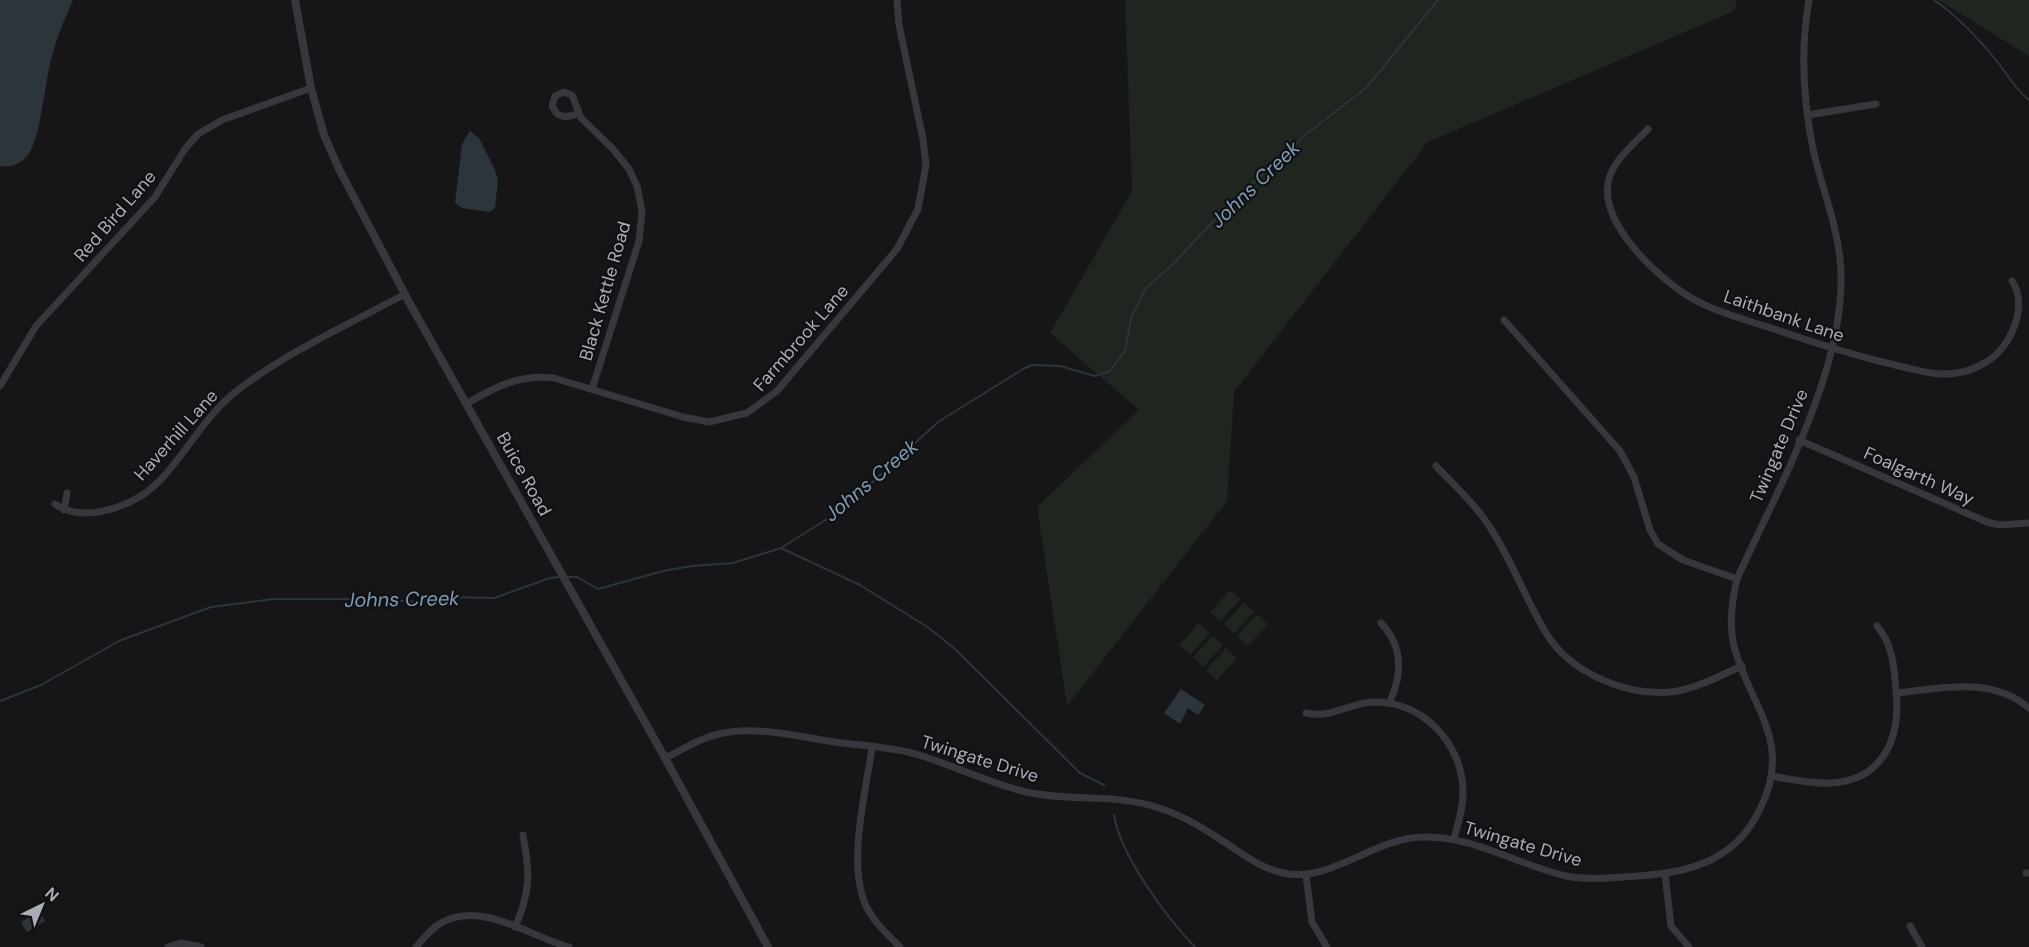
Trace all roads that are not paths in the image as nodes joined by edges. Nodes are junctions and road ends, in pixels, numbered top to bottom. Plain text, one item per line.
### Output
1 (295, 0) edge
2 (897, 0) edge
3 (1809, 0) edge
4 (311, 88) junction
5 (1876, 104) dead end
6 (578, 114) dead end
7 (1808, 115) junction
8 (1648, 129) dead end
9 (2012, 281) dead end
10 (405, 294) junction
11 (1504, 320) dead end
12 (1833, 349) junction
13 (0, 386) edge
14 (592, 389) junction
15 (466, 404) junction
16 (1800, 440) junction
17 (1436, 466) dead end
18 (67, 493) dead end
19 (55, 504) dead end
20 (64, 510) junction
21 (2029, 523) edge
22 (1737, 579) junction
23 (1381, 623) dead end
24 (1877, 626) dead end
25 (1742, 666) junction
26 (1897, 693) junction
27 (1389, 704) junction
28 (2029, 708) edge
29 (1306, 713) dead end
30 (872, 747) junction
31 (665, 758) junction
32 (1771, 776) junction
33 (523, 835) dead end
34 (1454, 839) junction
35 (1665, 874) junction
36 (1306, 875) junction
37 (1910, 926) dead end
38 (515, 927) junction
39 (168, 947) edge
40 (201, 947) edge
41 (416, 947) edge
42 (569, 947) edge
43 (768, 947) edge
44 (900, 947) edge
45 (1327, 947) edge
46 (1689, 947) edge
47 (1922, 947) edge

1 - 4 street, Buice Road
2 - 14 street, Farmbrook Lane
3 - 7 street, Twingate Drive
4 - 10 street, Buice Road
4 - 13 street, Red Bird Lane
5 - 7 street
6 - 14 street, Black Kettle Road
7 - 12 street, Twingate Drive
8 - 12 street, Laithbank Lane
9 - 12 street, Laithbank Lane
10 - 15 street, Buice Road
10 - 20 street, Haverhill Lane
11 - 22 street
12 - 16 street, Twingate Drive
14 - 15 street, Farmbrook Lane
15 - 31 street, Buice Road
16 - 21 street, Foalgarth Way
16 - 22 street, Twingate Drive
17 - 25 street
18 - 20 street
19 - 20 street, Haverhill Lane
22 - 25 street, Twingate Drive
23 - 27 street
24 - 26 street
25 - 32 street, Twingate Drive
26 - 28 street
26 - 32 street
27 - 29 street
27 - 34 street
30 - 31 street, Twingate Drive
30 - 36 street, Twingate Drive
30 - 44 street
31 - 43 street, Buice Road
32 - 35 street, Twingate Drive
33 - 38 street
34 - 35 street, Twingate Drive
34 - 36 street, Twingate Drive
35 - 46 street
36 - 45 street
37 - 47 street
38 - 41 street
38 - 42 street
39 - 40 street

